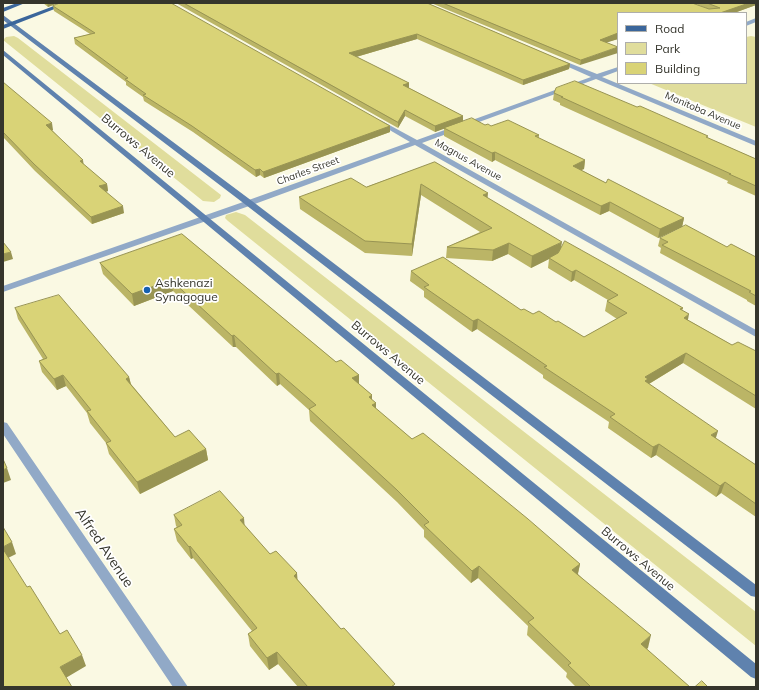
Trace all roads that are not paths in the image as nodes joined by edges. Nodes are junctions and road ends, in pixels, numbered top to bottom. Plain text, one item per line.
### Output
1 (22, 3) edge
2 (67, 3) edge
3 (3, 10) edge
4 (3, 17) edge
5 (7, 25) edge
6 (3, 52) edge
7 (551, 58) edge
8 (617, 70) edge
9 (597, 77) junction
10 (372, 117) edge
11 (417, 142) junction
12 (756, 144) edge
13 (248, 203) junction
14 (204, 218) junction
15 (3, 289) edge
16 (756, 334) edge
17 (3, 426) edge
18 (756, 592) edge
19 (756, 673) edge
20 (181, 687) edge

1 - 3 main road
2 - 5 main road
4 - 5 street, Burrows Avenue
5 - 13 street, Burrows Avenue
6 - 14 street, Burrows Avenue
7 - 9 street, Manitoba Avenue
8 - 9 street, Charles Street
9 - 11 street, Charles Street
9 - 12 street, Manitoba Avenue
10 - 11 street, Magnus Avenue
11 - 13 street, Charles Street
11 - 16 street, Magnus Avenue
13 - 14 street, Charles Street
13 - 18 street, Burrows Avenue
14 - 15 street, Charles Street
14 - 19 street, Burrows Avenue
17 - 20 street, Alfred Avenue

